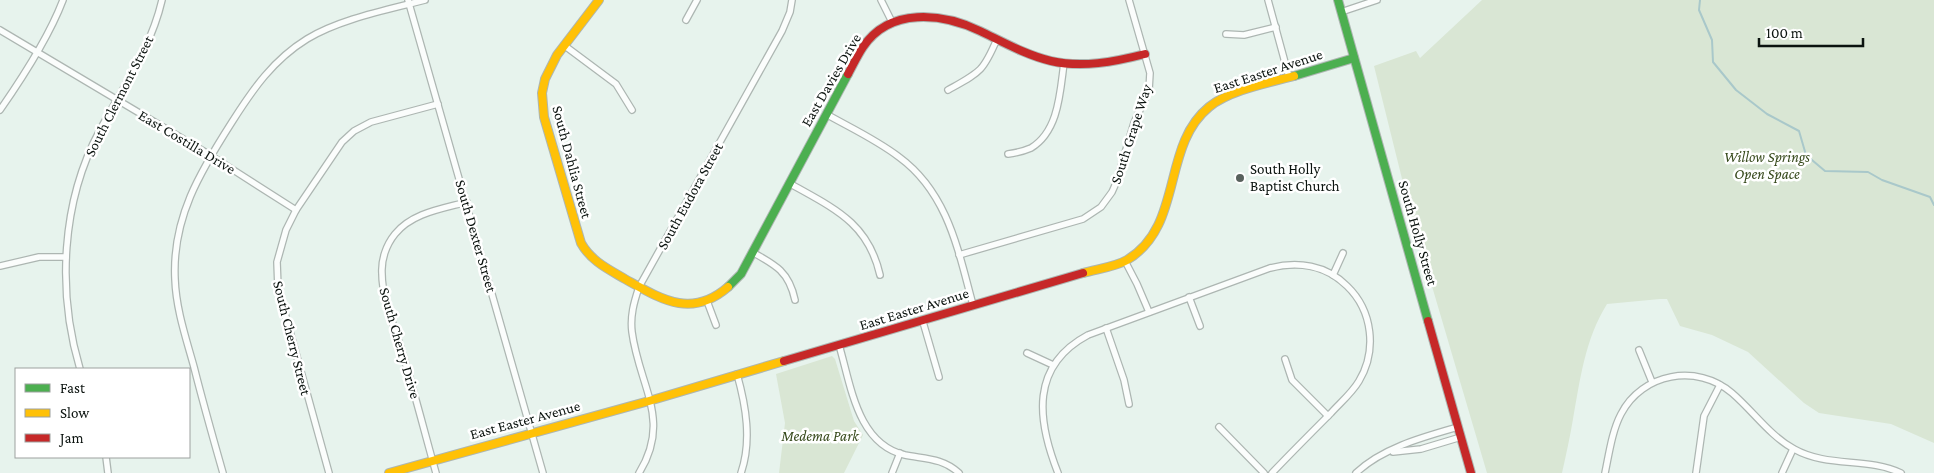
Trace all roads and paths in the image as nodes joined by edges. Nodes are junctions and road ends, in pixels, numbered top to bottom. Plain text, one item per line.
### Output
1 (63, 0) edge
2 (162, 0) edge
3 (425, 0) edge
4 (599, 0) edge
5 (697, 0) edge
6 (792, 0) edge
7 (882, 0) edge
8 (1129, 0) edge
9 (1268, 0) edge
10 (1338, 0) edge
11 (1377, 0) edge
12 (408, 2) edge
13 (1341, 12) junction
14 (686, 20) dead end
15 (892, 22) junction
16 (1276, 27) junction
17 (0, 30) edge
18 (1226, 34) dead end
19 (997, 39) junction
20 (565, 46) junction
21 (36, 52) junction
22 (1145, 54) junction
23 (1354, 58) junction
24 (1064, 63) junction
25 (1289, 77) junction
26 (948, 90) dead end
27 (117, 101) junction
28 (438, 104) junction
29 (0, 110) edge
30 (632, 110) dead end
31 (826, 114) junction
32 (1008, 154) dead end
33 (210, 155) junction
34 (790, 183) junction
35 (467, 202) junction
36 (296, 210) junction
37 (752, 252) junction
38 (1343, 253) dead end
39 (959, 255) junction
40 (66, 257) junction
41 (1125, 261) junction
42 (0, 266) edge
43 (880, 275) dead end
44 (1333, 275) junction
45 (639, 287) junction
46 (1189, 297) junction
47 (707, 300) junction
48 (795, 300) dead end
49 (973, 305) junction
50 (1148, 312) junction
51 (923, 322) junction
52 (716, 325) dead end
53 (1200, 326) dead end
54 (1106, 328) junction
55 (839, 345) junction
56 (1639, 350) dead end
57 (1028, 353) dead end
58 (1285, 359) dead end
59 (1053, 365) junction
60 (80, 368) edge
61 (737, 374) junction
62 (939, 377) dead end
63 (1652, 382) junction
64 (1720, 385) junction
65 (649, 400) junction
66 (1129, 404) dead end
67 (1328, 416) junction
68 (1218, 427) dead end
69 (1458, 427) junction
70 (531, 433) junction
71 (1460, 437) junction
72 (1793, 449) junction
73 (1389, 452) junction
74 (900, 453) junction
75 (106, 458) edge
76 (432, 460) junction
77 (108, 473) edge
78 (223, 473) edge
79 (329, 473) edge
80 (389, 473) edge
81 (436, 473) edge
82 (543, 473) edge
83 (639, 473) edge
84 (741, 473) edge
85 (892, 473) edge
86 (959, 473) edge
87 (1058, 473) edge
88 (1264, 473) edge
89 (1272, 473) edge
90 (1356, 473) edge
91 (1471, 473) edge
92 (1605, 473) edge
93 (1696, 473) edge
94 (1782, 473) edge
95 (1901, 473) edge

1 - 21 street
2 - 27 street, South Clermont Street
3 - 12 street
4 - 20 street, South Dahlia Street
5 - 14 street
6 - 45 street, South Eudora Street
7 - 15 street
8 - 22 street, South Grape Way
9 - 16 street
10 - 13 street, South Holly Street
11 - 13 street
12 - 28 street, South Dexter Street
12 - 33 street
13 - 23 street, South Holly Street
15 - 19 street, East Davies Drive
15 - 31 street, East Davies Drive
16 - 18 street
16 - 25 street
17 - 21 street, East Costilla Drive
19 - 24 street, East Davies Drive
19 - 26 street
20 - 30 street
20 - 45 street, South Dahlia Street
21 - 27 street, East Costilla Drive
21 - 29 street
22 - 24 street, East Davies Drive
22 - 39 street, South Grape Way
23 - 25 street, East Easter Avenue
23 - 69 street, South Holly Street
24 - 32 street
25 - 41 street, East Easter Avenue
27 - 33 street, East Costilla Drive
27 - 40 street, South Clermont Street
28 - 35 street, South Dexter Street
28 - 36 street, South Cherry Street
31 - 34 street, East Davies Drive
31 - 39 street
33 - 36 street, East Costilla Drive
33 - 78 street
34 - 37 street, East Davies Drive
34 - 43 street
35 - 70 street, South Dexter Street
35 - 76 street, South Cherry Drive
36 - 79 street, South Cherry Street
37 - 47 street, East Davies Drive
37 - 48 street
38 - 44 street
39 - 49 street
40 - 42 street
40 - 60 street, South Clermont Street
41 - 49 street, East Easter Avenue
41 - 50 street
44 - 46 street
44 - 67 street
45 - 47 street, East Davies Drive
45 - 65 street, South Eudora Street
46 - 50 street
46 - 53 street
47 - 52 street
49 - 51 street, East Easter Avenue
50 - 54 street
51 - 55 street, East Easter Avenue
51 - 62 street
54 - 59 street
54 - 66 street
55 - 61 street, East Easter Avenue
55 - 74 street
56 - 63 street
57 - 59 street
58 - 67 street
59 - 87 street
61 - 65 street, East Easter Avenue
61 - 84 street
63 - 64 street
63 - 92 street
64 - 72 street
64 - 93 street
65 - 70 street, East Easter Avenue
65 - 83 street, South Eudora Street
67 - 89 street
68 - 88 street
69 - 71 street, South Holly Street
69 - 73 street
70 - 76 street, East Easter Avenue
70 - 82 street, South Dexter Street
71 - 73 street
71 - 91 street, South Holly Street
72 - 94 street
72 - 95 street
73 - 90 street
74 - 85 street
74 - 86 street
75 - 77 street
76 - 80 street, East Easter Avenue
76 - 81 street, South Cherry Drive

